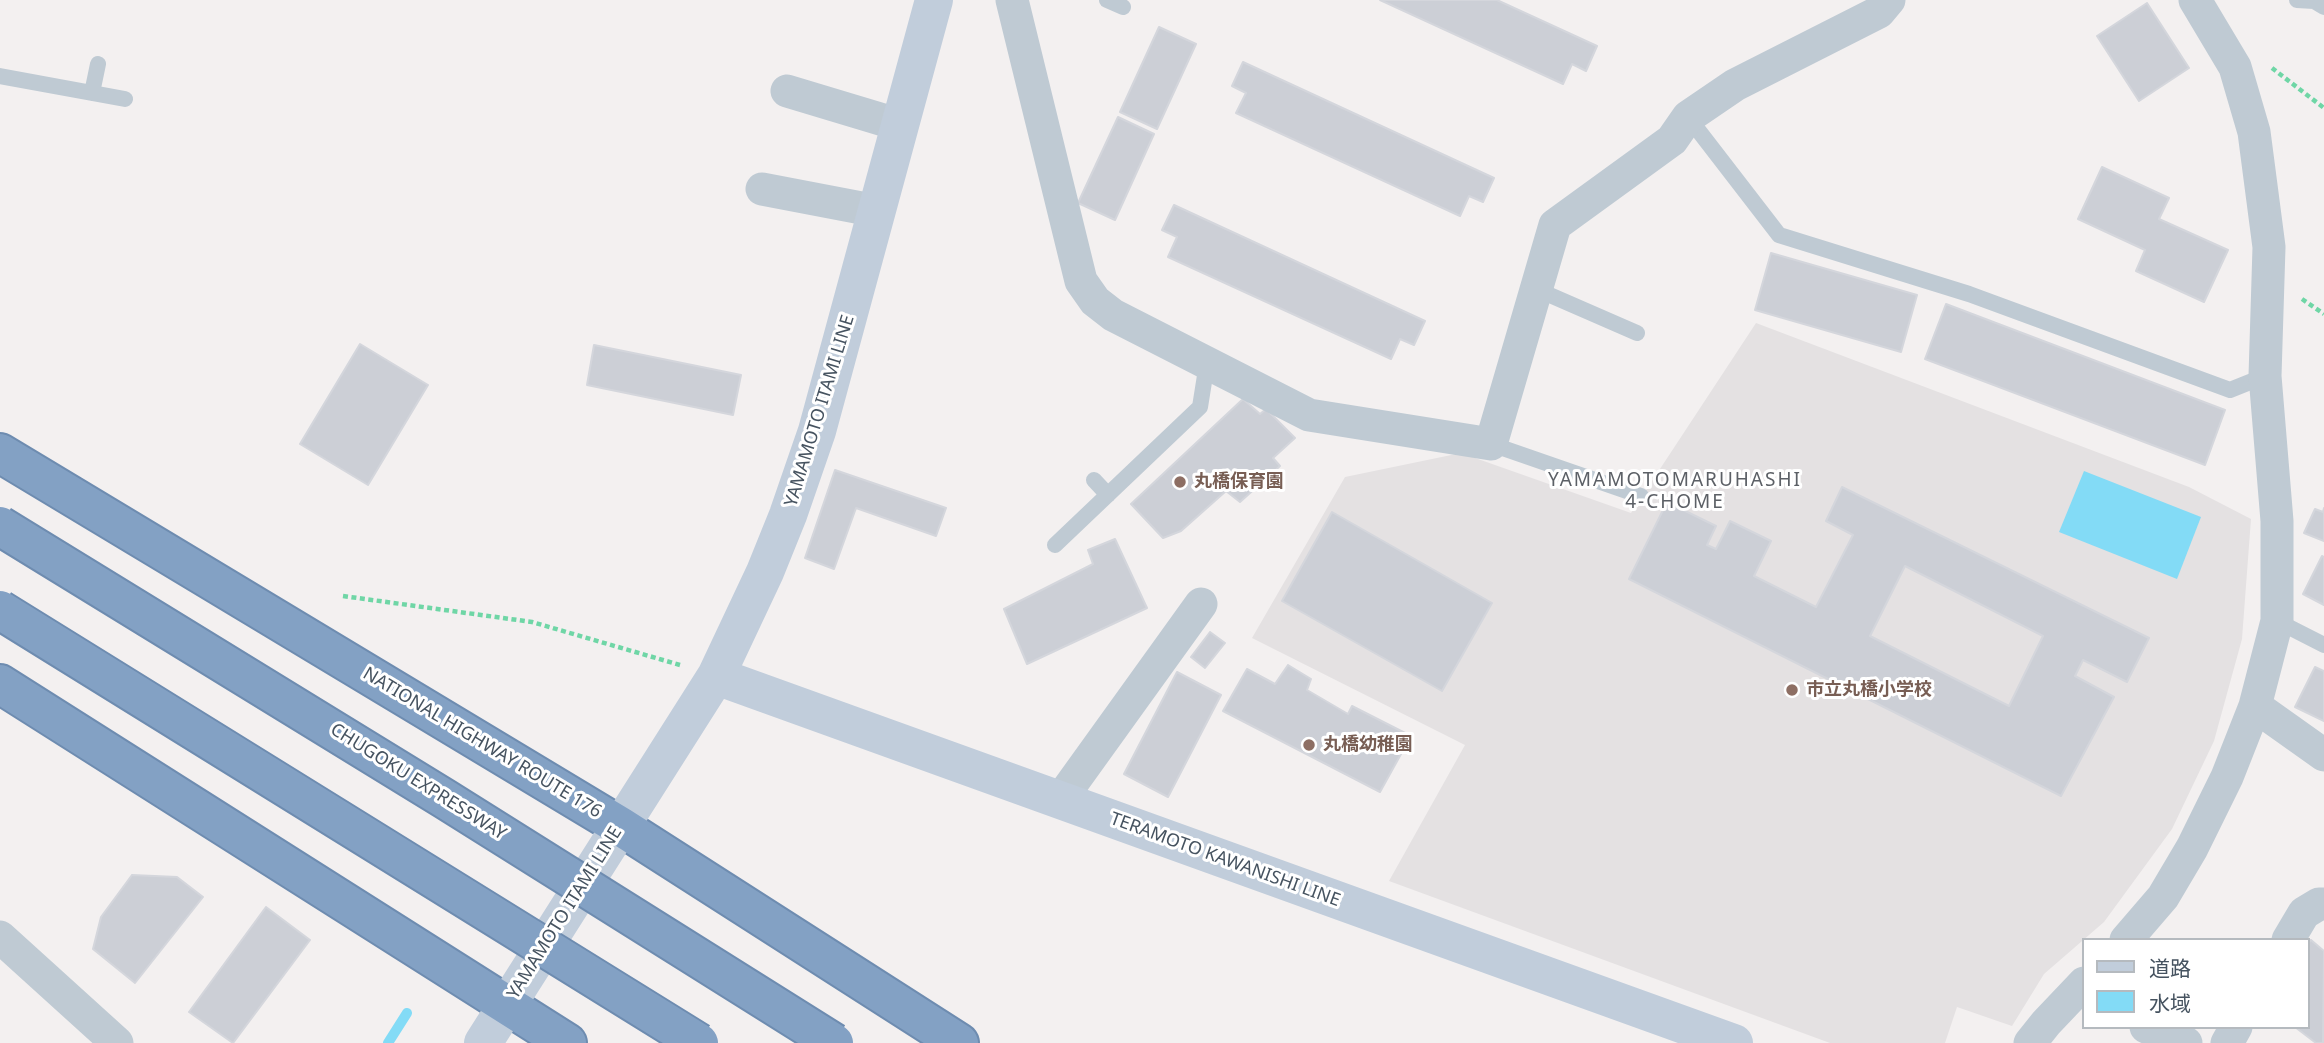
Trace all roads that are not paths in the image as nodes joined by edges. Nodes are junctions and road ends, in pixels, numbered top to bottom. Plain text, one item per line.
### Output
1 (934, 0) edge
2 (1012, 0) edge
3 (1107, 0) edge
4 (1889, 0) edge
5 (2195, 0) edge
6 (2297, 0) edge
7 (1124, 7) dead end
8 (2324, 7) edge
9 (97, 64) dead end
10 (0, 76) edge
11 (787, 92) dead end
12 (92, 93) junction
13 (125, 99) dead end
14 (1688, 117) junction
15 (901, 125) junction
16 (762, 189) dead end
17 (877, 211) junction
18 (1536, 289) junction
19 (1637, 333) dead end
20 (1207, 363) junction
21 (2264, 376) junction
22 (1491, 444) junction
23 (0, 453) edge
24 (1094, 480) dead end
25 (1108, 495) junction
26 (1641, 496) dead end
27 (0, 526) edge
28 (1055, 545) dead end
29 (0, 610) edge
30 (1184, 615) dead end
31 (2277, 621) junction
32 (2324, 645) edge
33 (716, 676) junction
34 (0, 684) edge
35 (2255, 706) junction
36 (2324, 755) edge
37 (1060, 800) junction
38 (620, 826) junction
39 (2324, 904) edge
40 (0, 937) edge
41 (2128, 938) edge
42 (2289, 938) edge
43 (2082, 989) edge
44 (507, 1005) junction
45 (2151, 1029) edge
46 (117, 1043) edge
47 (483, 1043) edge
48 (567, 1043) edge
49 (699, 1043) edge
50 (834, 1043) edge
51 (958, 1043) edge
52 (1734, 1043) edge
53 (2031, 1043) edge
54 (2186, 1043) edge

1 - 15 main road, YAMAMOTO ITAMI LINE
2 - 20 street
3 - 7 lane
4 - 14 street
5 - 21 street
6 - 8 lane
9 - 12 lane
10 - 12 lane
11 - 15 street
12 - 13 lane
14 - 18 street
14 - 21 lane
15 - 17 main road, YAMAMOTO ITAMI LINE
16 - 17 street
17 - 33 main road, YAMAMOTO ITAMI LINE
18 - 19 lane
18 - 22 street
20 - 22 street
20 - 25 lane
21 - 31 street
22 - 26 lane
23 - 38 highway, NATIONAL HIGHWAY ROUTE 176
24 - 25 lane
25 - 28 lane
27 - 50 highway, CHUGOKU EXPRESSWAY, bridge
29 - 49 highway, bridge
30 - 37 street
31 - 32 lane
31 - 35 street
33 - 37 main road, TERAMOTO KAWANISHI LINE
33 - 38 main road, YAMAMOTO ITAMI LINE
34 - 44 highway
35 - 36 street
35 - 41 street
37 - 52 main road, TERAMOTO KAWANISHI LINE
38 - 44 main road, YAMAMOTO ITAMI LINE
38 - 51 highway, NATIONAL HIGHWAY ROUTE 176
39 - 42 street
40 - 46 street
43 - 53 street
44 - 47 main road, YAMAMOTO ITAMI LINE
44 - 48 highway
45 - 54 street

